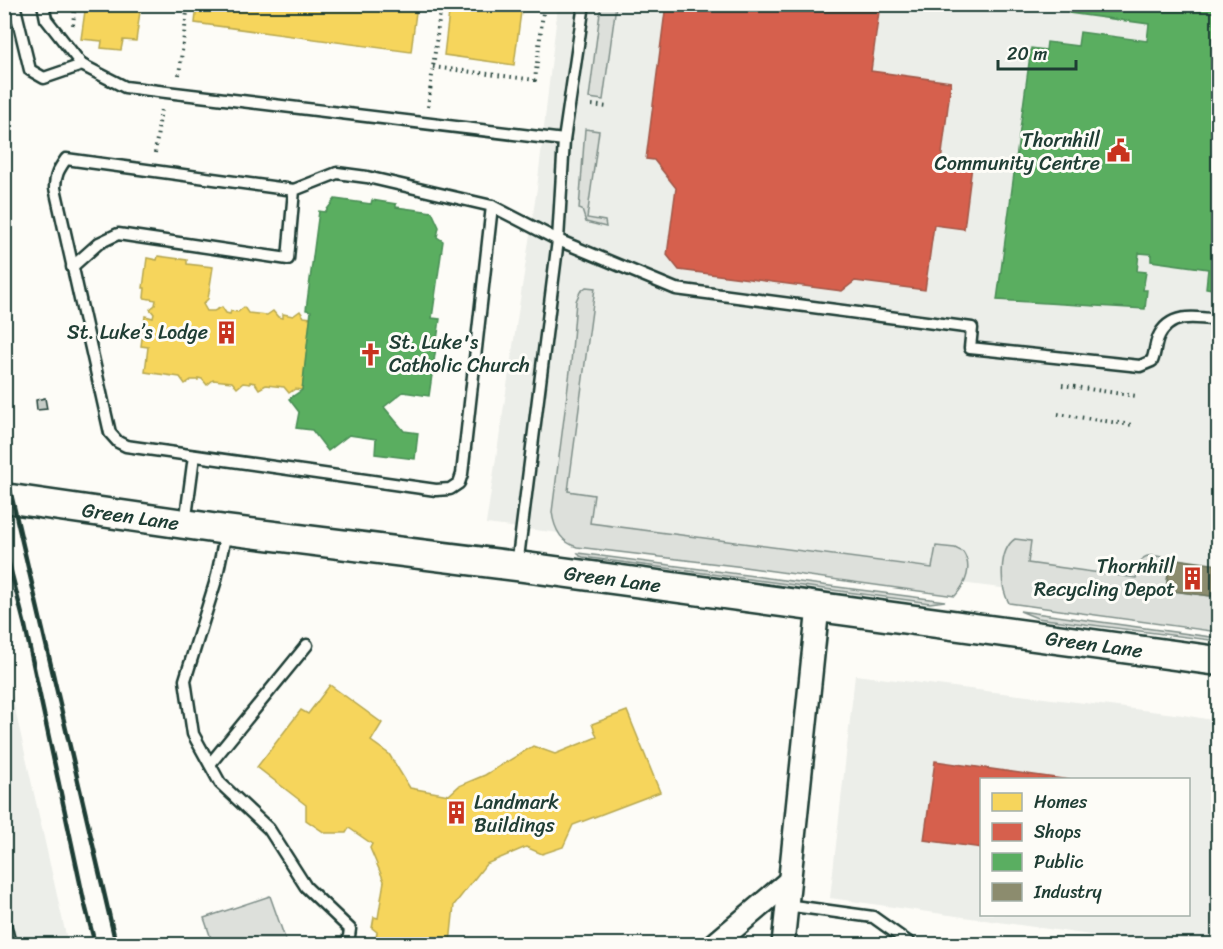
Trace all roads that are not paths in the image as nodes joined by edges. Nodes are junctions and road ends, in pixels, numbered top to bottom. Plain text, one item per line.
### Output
1 (14, 4) edge
2 (43, 4) edge
3 (584, 4) edge
4 (82, 65) junction
5 (564, 140) junction
6 (294, 190) junction
7 (492, 206) junction
8 (558, 240) junction
9 (72, 267) junction
10 (1218, 320) edge
11 (194, 456) junction
12 (4, 498) edge
13 (185, 524) junction
14 (226, 530) junction
15 (517, 566) junction
16 (818, 607) junction
17 (307, 645) dead end
18 (1218, 661) edge
19 (210, 764) junction
20 (788, 882) junction
21 (786, 905) junction
22 (4, 920) edge
23 (10, 945) edge
24 (348, 945) edge
25 (715, 945) edge
26 (783, 945) edge
27 (910, 945) edge

1 - 4 lane
2 - 4 lane
3 - 5 lane
4 - 5 lane
5 - 8 lane
6 - 7 lane
6 - 9 lane
6 - 9 lane
7 - 8 lane
7 - 11 lane
8 - 10 lane
8 - 15 lane
9 - 11 lane
11 - 13 lane
12 - 13 street, Green Lane
13 - 14 street, Green Lane
14 - 15 street, Green Lane
14 - 19 lane
15 - 16 street, Green Lane
16 - 18 street, Green Lane
16 - 20 street
17 - 19 lane
19 - 24 lane
20 - 21 street
20 - 25 street
21 - 26 street
21 - 27 lane
22 - 23 lane

